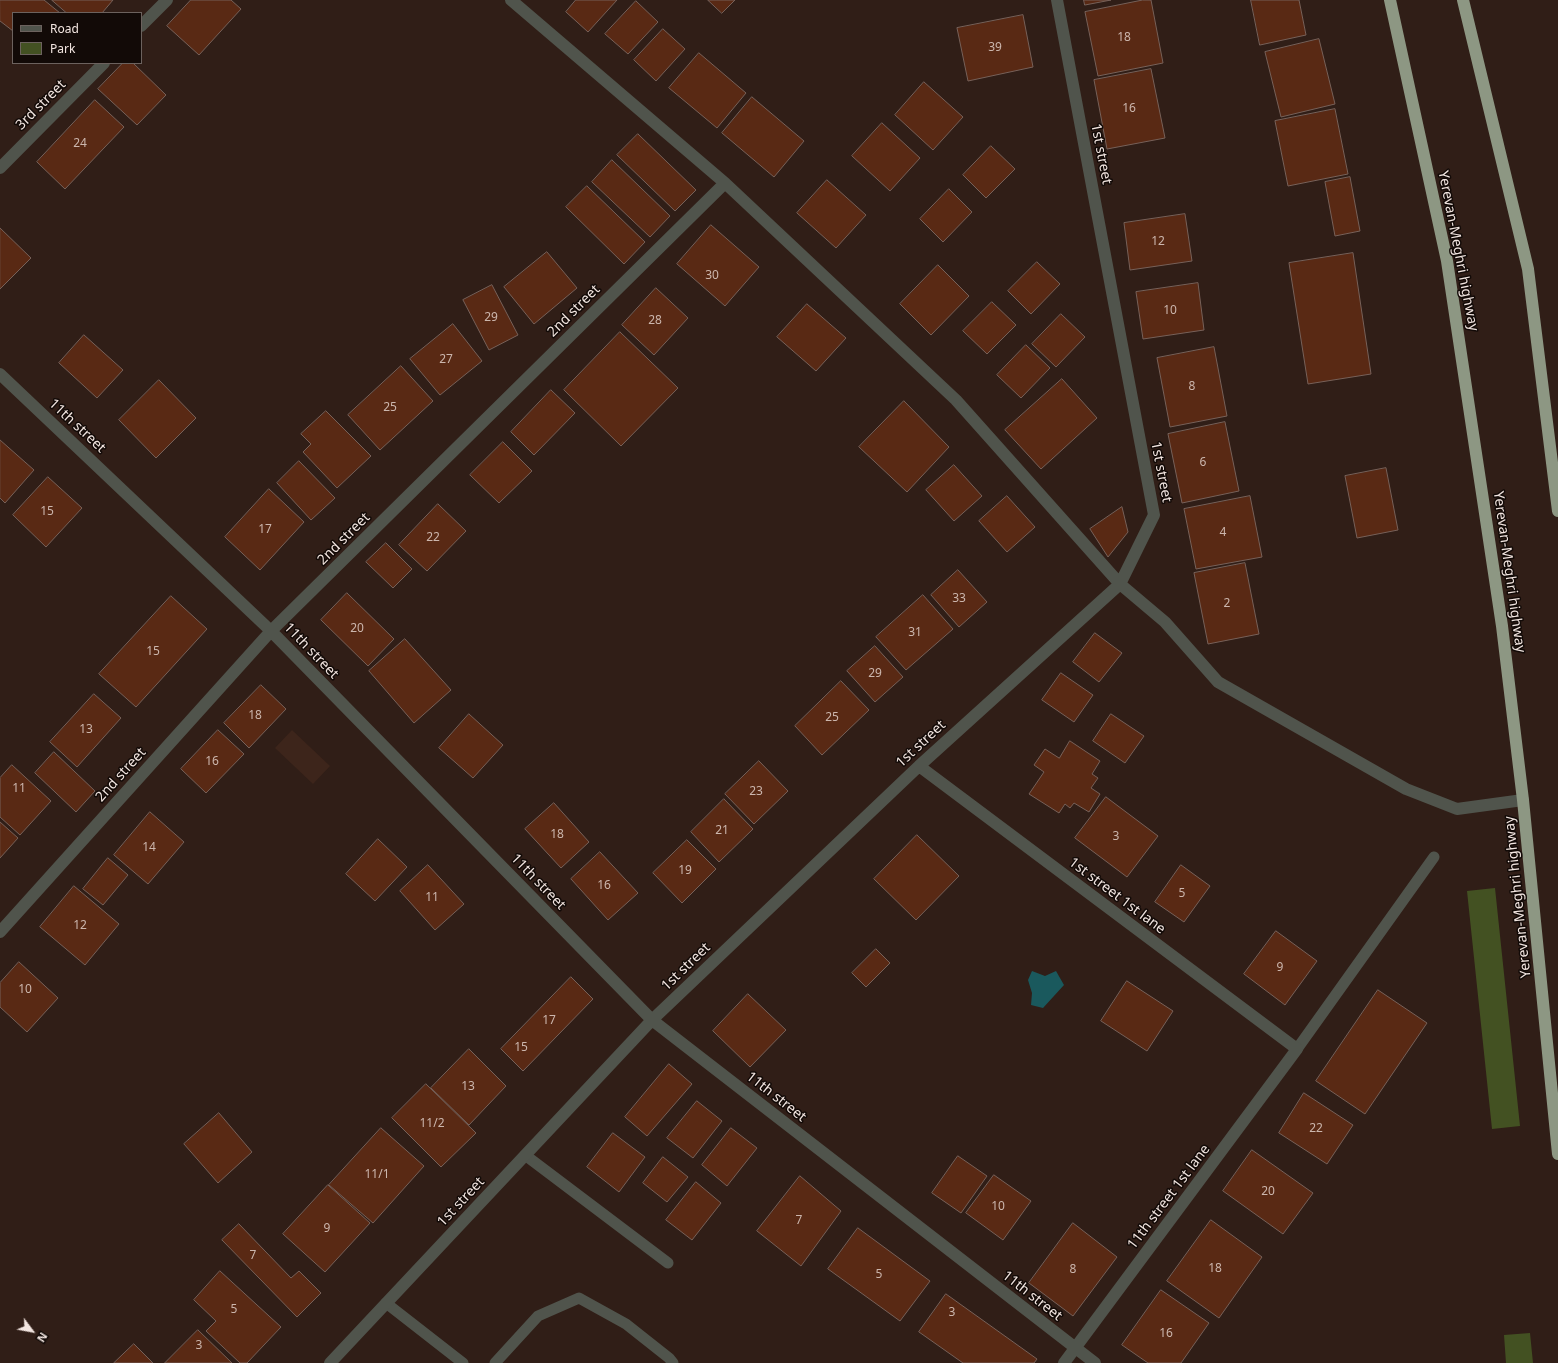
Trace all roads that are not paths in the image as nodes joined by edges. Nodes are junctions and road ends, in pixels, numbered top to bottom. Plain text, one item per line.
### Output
1 (167, 0) edge
2 (511, 0) edge
3 (1057, 0) edge
4 (1390, 0) edge
5 (1463, 0) edge
6 (142, 25) edge
7 (103, 64) edge
8 (0, 168) edge
9 (725, 183) junction
10 (0, 374) edge
11 (1558, 510) edge
12 (1120, 584) junction
13 (271, 631) junction
14 (919, 766) junction
15 (1523, 800) junction
16 (1434, 856) dead end
17 (0, 932) edge
18 (652, 1020) junction
19 (1297, 1049) junction
20 (1558, 1154) edge
21 (525, 1155) junction
22 (668, 1263) dead end
23 (386, 1303) junction
24 (1075, 1348) junction
25 (330, 1363) edge
26 (464, 1363) edge
27 (495, 1363) edge
28 (673, 1363) edge
29 (1064, 1363) edge
30 (1096, 1363) edge

1 - 6 street
2 - 9 street
3 - 12 street, 1st street
4 - 15 highway, Yerevan-Meghri highway
5 - 11 highway
7 - 8 street, 3rd street
9 - 12 street
9 - 13 street, 2nd street
10 - 13 street, 11th street
12 - 14 street, 1st street
12 - 15 street
13 - 17 street, 2nd street
13 - 18 street, 11th street
14 - 18 street, 1st street
14 - 19 street, 1st street 1st lane
15 - 20 highway, Yerevan-Meghri highway
16 - 19 lane
18 - 21 street, 1st street
18 - 24 street, 11th street
19 - 24 street, 11th street 1st lane
21 - 22 lane
21 - 23 street, 1st street
23 - 25 street, 1st street
23 - 26 lane
24 - 29 street, 11th street 1st lane
24 - 30 street, 11th street
27 - 28 lane

